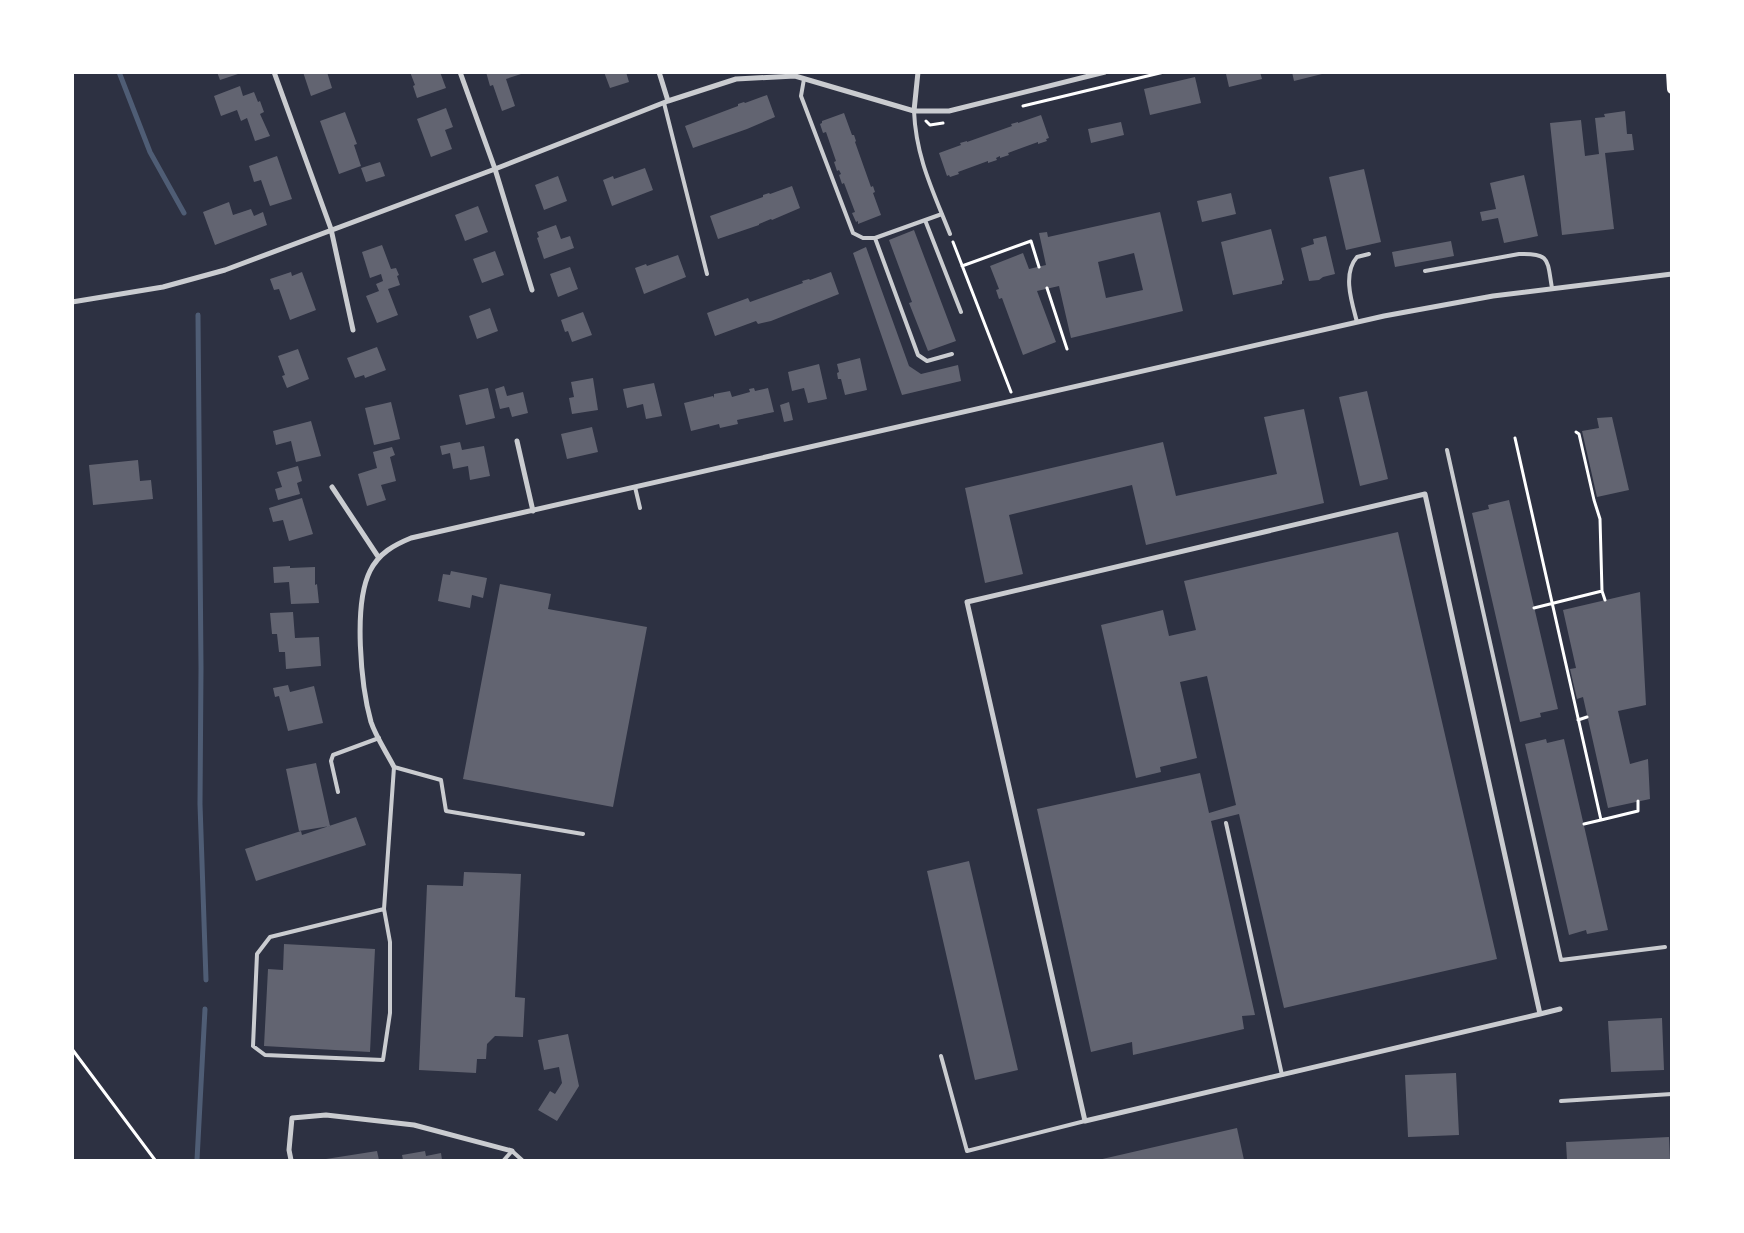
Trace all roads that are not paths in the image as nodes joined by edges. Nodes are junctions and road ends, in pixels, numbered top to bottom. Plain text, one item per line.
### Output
1 (274, 72) edge
2 (460, 72) edge
3 (659, 72) edge
4 (918, 72) edge
5 (1106, 72) edge
6 (1671, 72) edge
7 (780, 75) edge
8 (804, 79) junction
9 (1672, 89) edge
10 (666, 102) junction
11 (914, 111) junction
12 (495, 169) junction
13 (942, 214) junction
14 (925, 220) junction
15 (331, 229) junction
16 (950, 234) road end
17 (875, 238) junction
18 (1369, 254) dead end
19 (1425, 271) dead end
20 (707, 274) dead end
21 (1672, 274) edge
22 (1552, 288) junction
23 (532, 290) dead end
24 (72, 302) edge
25 (960, 312) dead end
26 (1357, 322) junction
27 (353, 330) dead end
28 (952, 354) dead end
29 (518, 441) dead end
30 (1447, 450) dead end
31 (332, 487) dead end
32 (635, 487) junction
33 (640, 508) dead end
34 (533, 511) junction
35 (379, 558) junction
36 (379, 738) junction
37 (394, 767) junction
38 (338, 792) dead end
39 (1226, 823) dead end
40 (583, 834) dead end
41 (384, 909) junction
42 (1665, 947) dead end
43 (1560, 1009) dead end
44 (1540, 1014) junction
45 (941, 1056) dead end
46 (1282, 1075) junction
47 (1672, 1094) edge
48 (1561, 1101) dead end
49 (1085, 1121) junction
50 (512, 1150) junction
51 (291, 1160) edge
52 (504, 1160) edge
53 (522, 1160) edge

1 - 15 street
2 - 12 street
3 - 10 street
4 - 11 street
5 - 11 street
6 - 9 main road
7 - 8 street
7 - 10 street
8 - 11 street
8 - 17 lane
10 - 12 street
10 - 20 lane
11 - 13 lane
12 - 15 street
12 - 23 street
13 - 14 lane
13 - 16 lane
14 - 17 lane
14 - 25 lane
15 - 24 street
15 - 27 street
17 - 28 lane
18 - 26 lane
19 - 22 lane
21 - 22 street
22 - 26 street
26 - 32 street
29 - 34 street
30 - 42 lane
31 - 35 street
32 - 33 lane
32 - 34 street
34 - 35 street
35 - 36 street
36 - 37 street
36 - 38 lane
37 - 40 lane
37 - 41 lane
39 - 46 lane
41 - 41 lane
43 - 44 street
44 - 46 street
44 - 49 street
45 - 49 lane
46 - 49 street
47 - 48 lane
50 - 51 street
50 - 52 lane
50 - 53 lane

